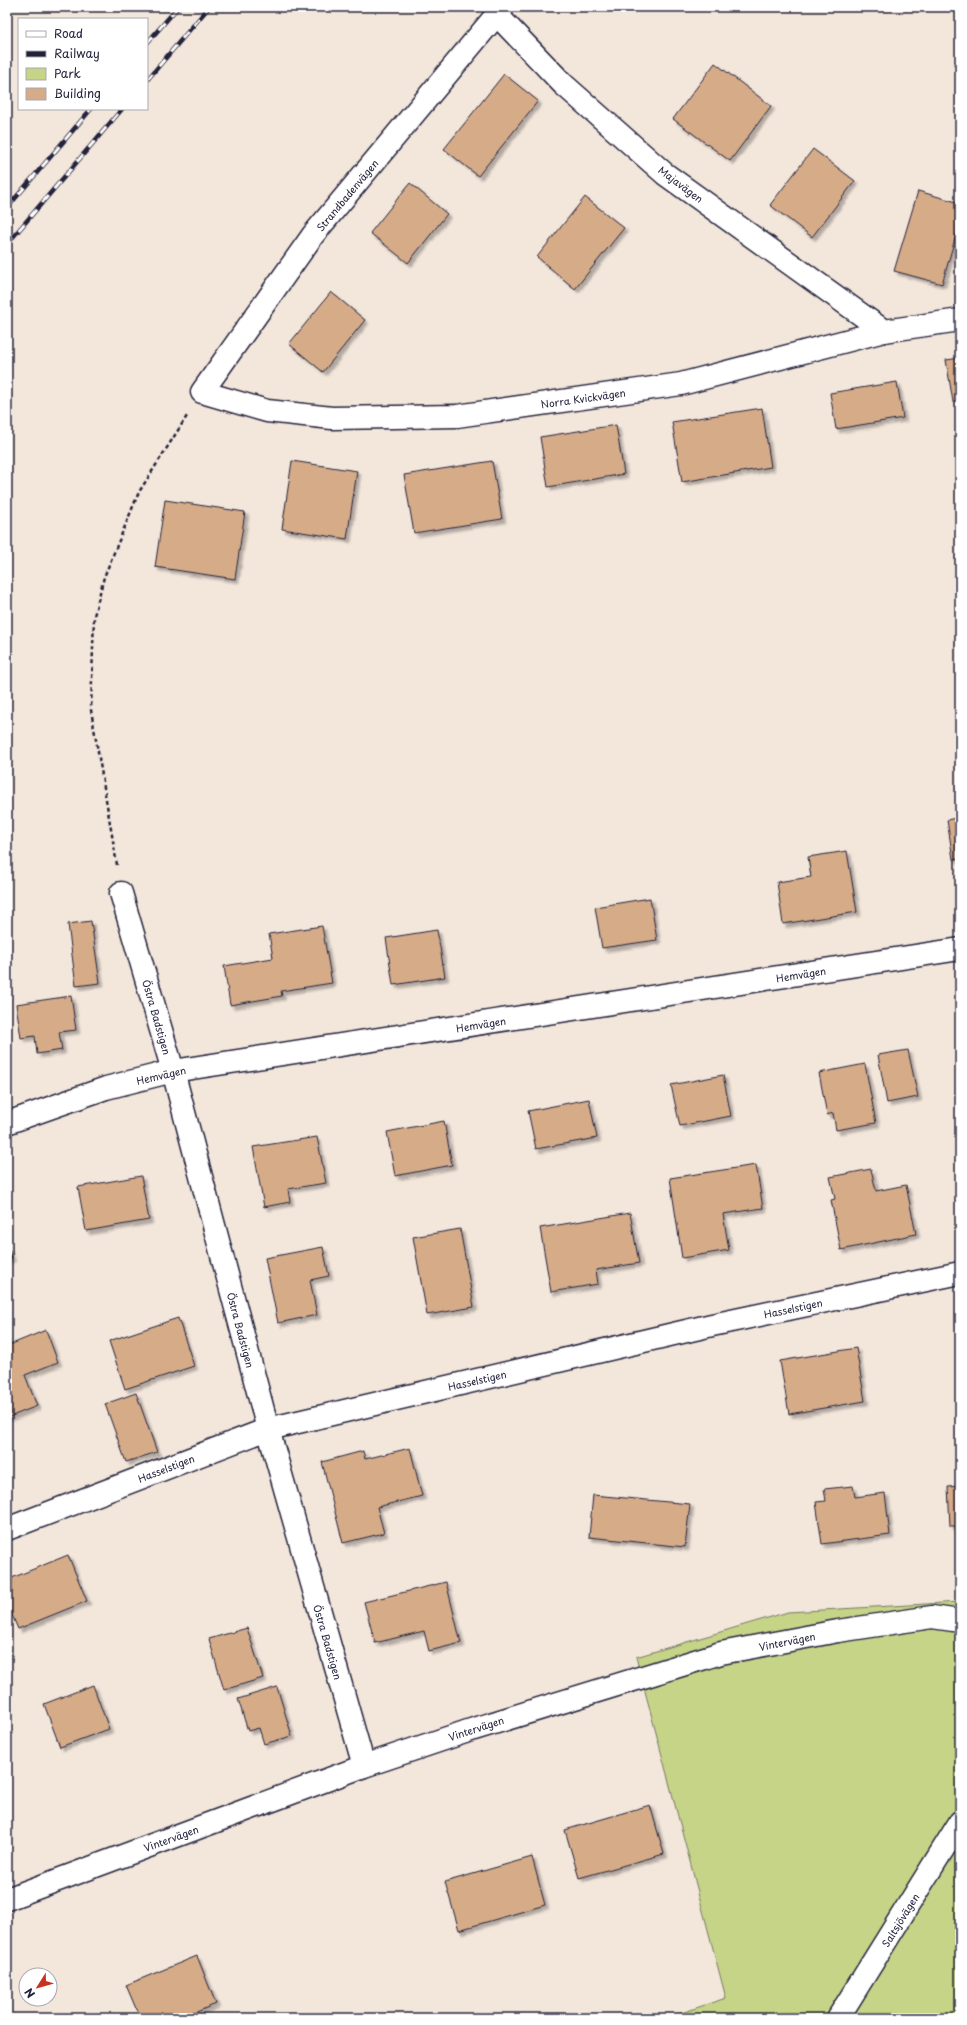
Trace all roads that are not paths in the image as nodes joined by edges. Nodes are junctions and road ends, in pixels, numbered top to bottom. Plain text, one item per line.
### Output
1 (500, 11) edge
2 (960, 320) edge
3 (884, 331) junction
4 (202, 392) joint
5 (121, 893) road end
6 (960, 949) edge
7 (173, 1071) junction
8 (7, 1123) edge
9 (960, 1273) edge
10 (268, 1429) junction
11 (7, 1529) edge
12 (960, 1621) edge
13 (364, 1766) junction
14 (960, 1822) edge
15 (7, 1899) edge
16 (838, 2018) edge

1 - 3 street, Majavägen
1 - 4 street, Strandbadenvägen
2 - 3 street, Norra Kvickvägen
3 - 4 street, Norra Kvickvägen
5 - 7 street, Östra Badstigen
6 - 7 street, Hemvägen
7 - 8 street, Hemvägen
7 - 10 street, Östra Badstigen
9 - 10 street, Hasselstigen
10 - 11 street, Hasselstigen
10 - 13 street, Östra Badstigen
12 - 13 street, Vintervägen
13 - 15 street, Vintervägen
14 - 16 street, Saltsjövägen

